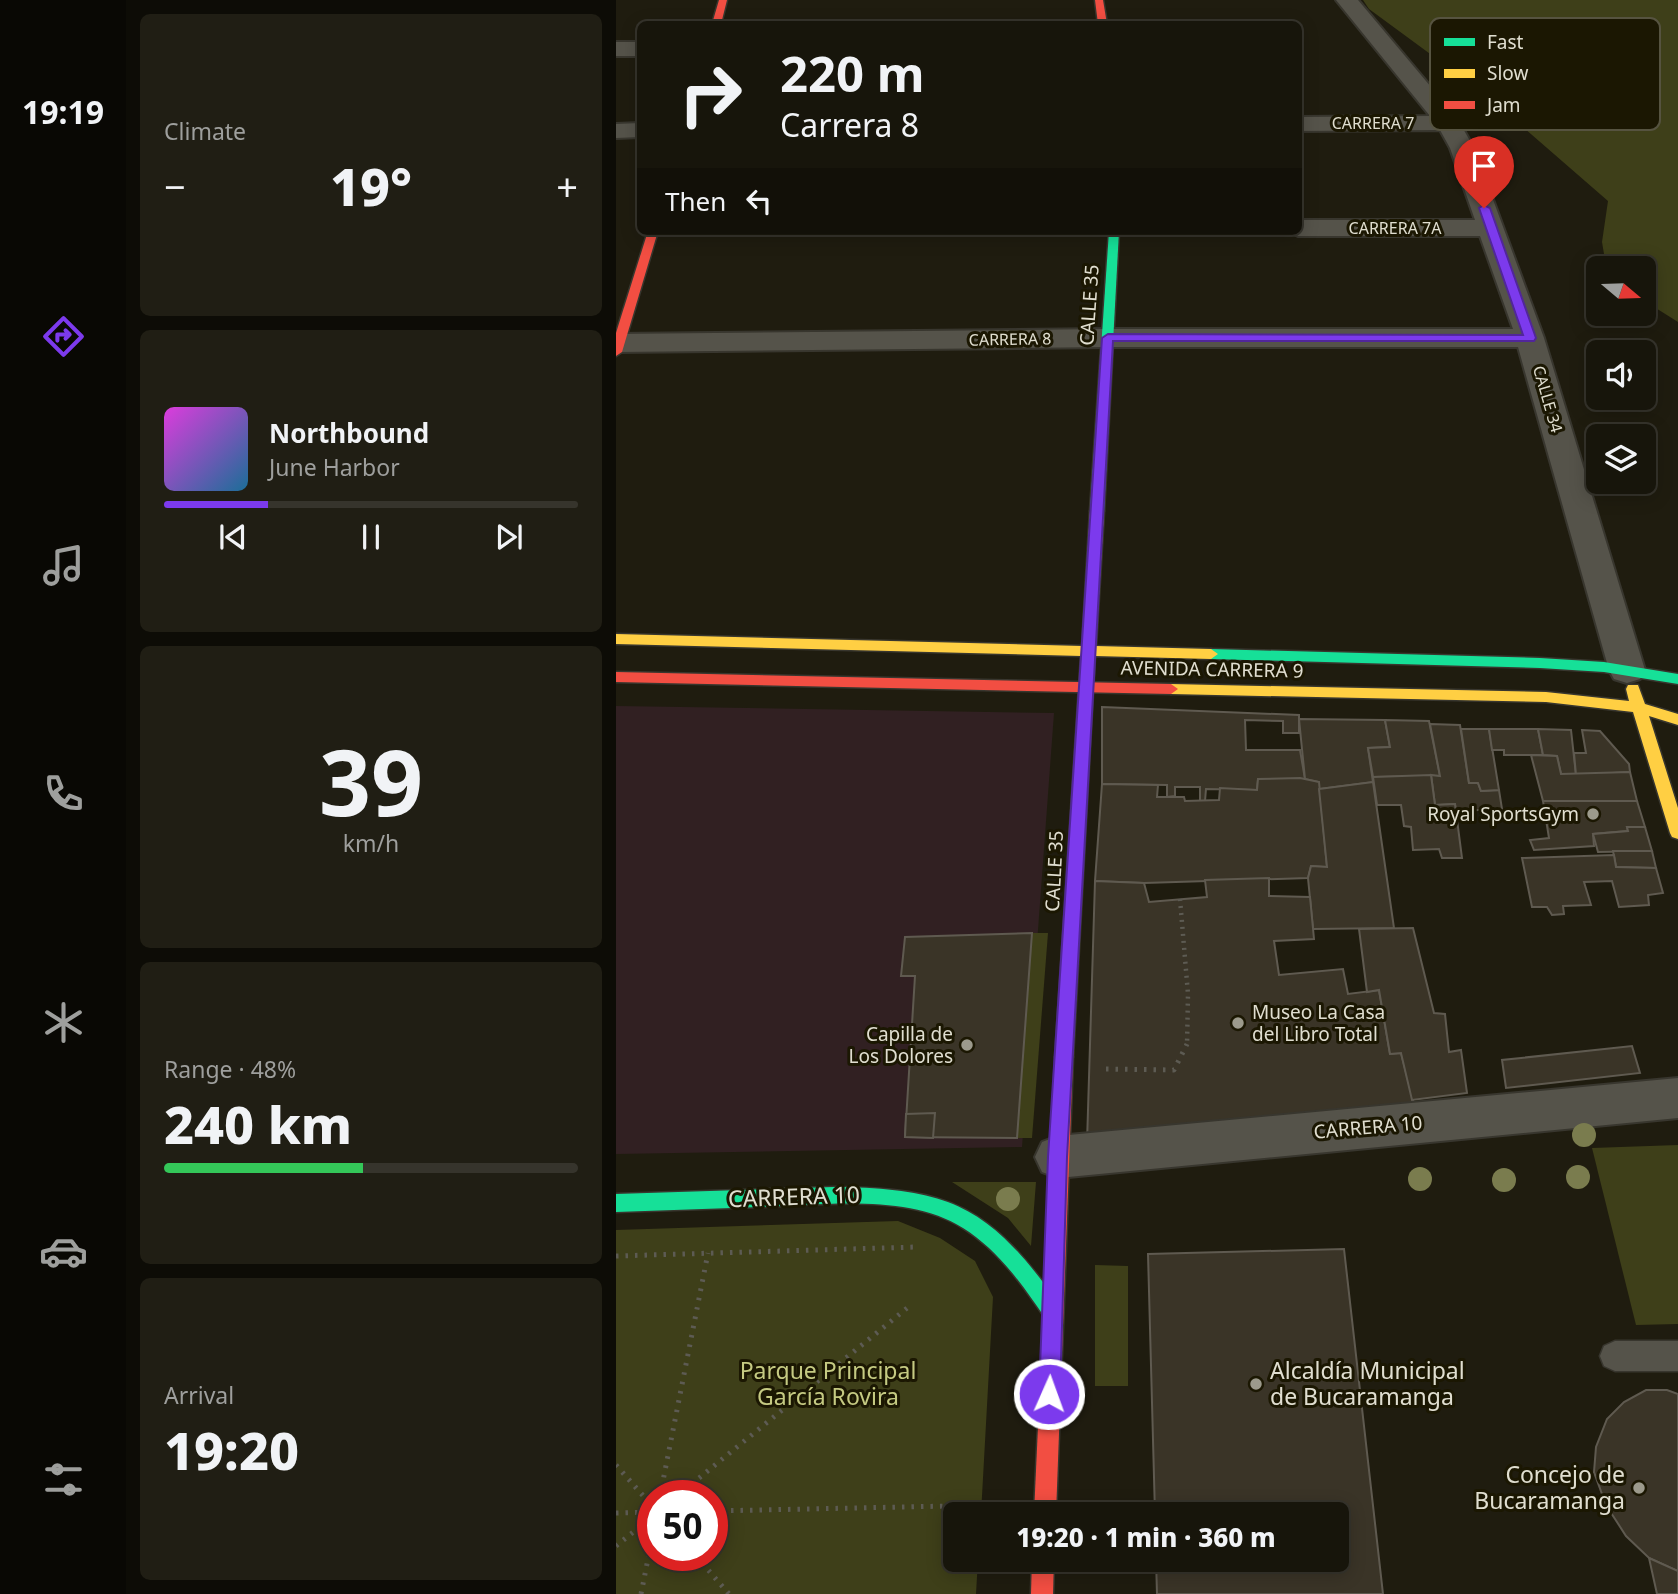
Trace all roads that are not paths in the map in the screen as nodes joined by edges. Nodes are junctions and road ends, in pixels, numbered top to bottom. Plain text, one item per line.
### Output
1 (723, 0) edge
2 (1099, 0) edge
3 (1347, 0) edge
4 (717, 21) edge
5 (1102, 21) edge
6 (637, 49) edge
7 (616, 50) edge
8 (1430, 101) edge
9 (1430, 123) edge
10 (1302, 124) edge
11 (637, 130) edge
12 (1452, 130) edge
13 (616, 131) edge
14 (1302, 228) edge
15 (1492, 228) junction
16 (652, 235) edge
17 (1114, 235) edge
18 (1108, 338) junction
19 (1530, 338) junction
20 (617, 346) edge
21 (616, 639) edge
22 (1088, 651) junction
23 (1627, 670) junction
24 (616, 677) edge
25 (1678, 679) edge
26 (1086, 687) junction
27 (1638, 707) junction
28 (1678, 720) edge
29 (1678, 833) edge
30 (1678, 1098) edge
31 (1058, 1157) junction
32 (616, 1203) edge
33 (1052, 1311) junction
34 (1615, 1356) dead end
35 (1678, 1356) edge
36 (1045, 1502) edge
37 (1043, 1572) edge
38 (1042, 1594) edge

1 - 4 main road
2 - 5 main road
3 - 8 street, CALLE 34
6 - 7 street
9 - 10 street, CARRERA 7
11 - 13 street
12 - 15 street, CALLE 34
14 - 15 street, CARRERA 7A
15 - 19 street, CALLE 34
16 - 20 main road
17 - 18 main road, CALLE 35
18 - 19 street, CARRERA 8
18 - 20 street, CARRERA 8
18 - 22 main road, CALLE 35
19 - 23 street, CALLE 34
21 - 22 main road, AVENIDA CARRERA 9
22 - 23 main road, AVENIDA CARRERA 9
22 - 26 main road, CALLE 35
23 - 25 main road, AVENIDA CARRERA 9
23 - 27 main road, CALLE 34
24 - 26 main road, AVENIDA CARRERA 9
26 - 27 main road, AVENIDA CARRERA 9
26 - 31 main road, CALLE 35
27 - 28 main road, AVENIDA CARRERA 9
27 - 29 main road, CALLE 34
30 - 31 street, CARRERA 10
31 - 33 main road, CALLE 35
32 - 33 main road, CARRERA 10
33 - 36 main road, CALLE 35
34 - 35 lane
37 - 38 main road

